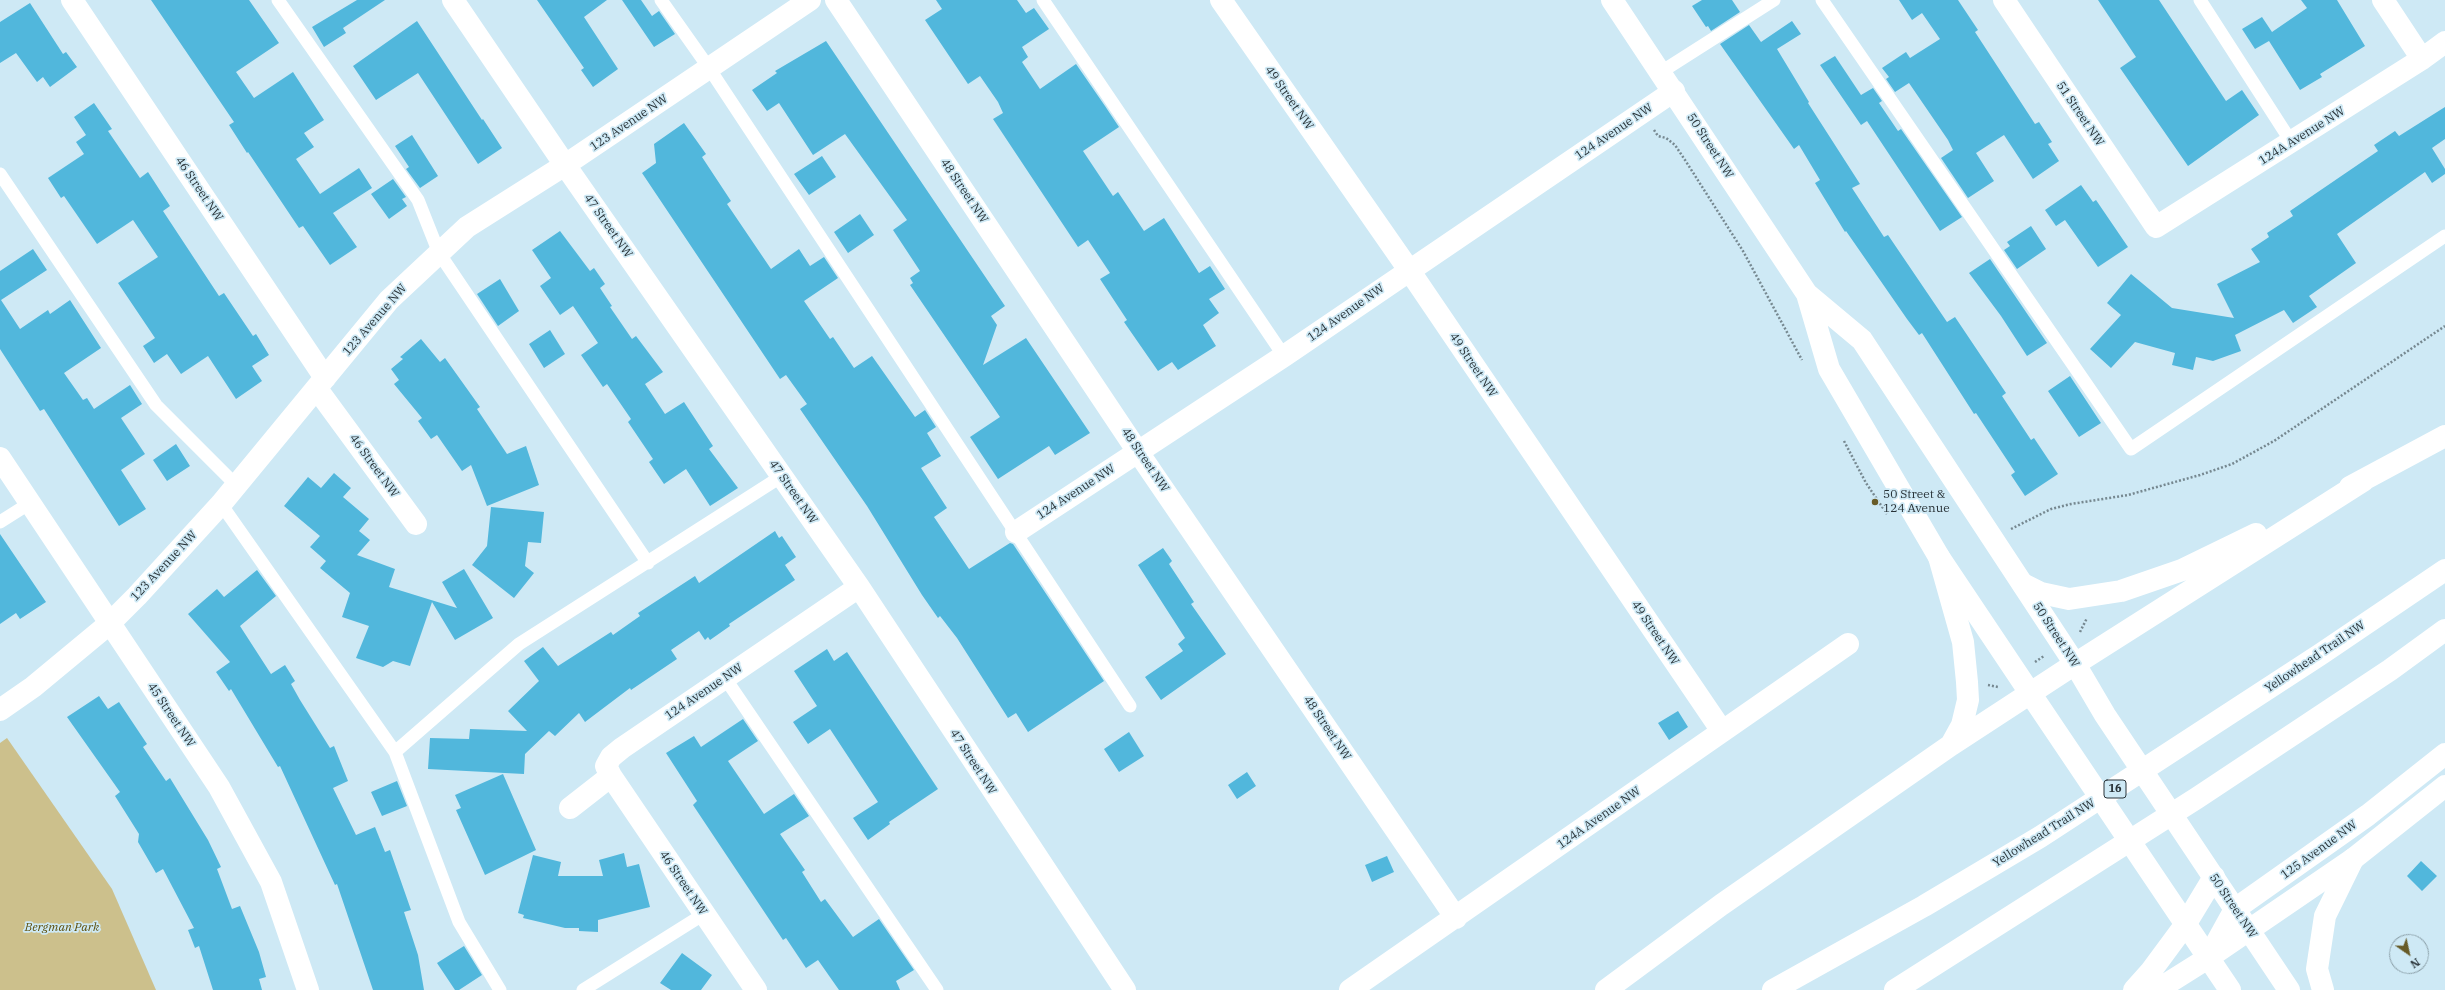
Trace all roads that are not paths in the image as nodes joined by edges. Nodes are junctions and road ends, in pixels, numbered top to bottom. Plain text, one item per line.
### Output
1 (72, 0) edge
2 (278, 0) edge
3 (453, 0) edge
4 (661, 0) edge
5 (810, 0) edge
6 (836, 0) edge
7 (1043, 0) edge
8 (1221, 0) edge
9 (1612, 0) edge
10 (1774, 0) edge
11 (1822, 0) edge
12 (2004, 0) edge
13 (2200, 0) edge
14 (2383, 0) edge
15 (2445, 42) edge
16 (2422, 60) junction
17 (709, 68) junction
18 (1661, 72) junction
19 (1674, 91) junction
20 (2292, 143) junction
21 (565, 165) junction
22 (0, 174) edge
23 (2156, 227) joint
24 (2445, 236) edge
25 (439, 253) junction
26 (1409, 270) junction
27 (1807, 294) junction
28 (1284, 356) junction
29 (321, 384) junction
30 (2445, 436) edge
31 (1138, 452) junction
32 (0, 458) edge
33 (782, 476) junction
34 (2364, 480) junction
35 (235, 484) junction
36 (30, 503) junction
37 (222, 504) junction
38 (0, 522) edge
39 (416, 524) dead end
40 (1016, 532) junction
41 (1939, 556) junction
42 (648, 563) junction
43 (2445, 570) edge
44 (2023, 584) junction
45 (859, 587) junction
46 (110, 624) junction
47 (2445, 630) edge
48 (1848, 644) dead end
49 (2075, 664) junction
50 (725, 678) junction
51 (2030, 693) junction
52 (1130, 706) dead end
53 (0, 710) edge
54 (1722, 731) junction
55 (1951, 746) junction
56 (395, 752) junction
57 (2445, 754) edge
58 (612, 776) junction
59 (2445, 786) edge
60 (570, 808) dead end
61 (2353, 859) junction
62 (2212, 875) junction
63 (2235, 909) junction
64 (704, 914) junction
65 (1456, 918) junction
66 (2185, 925) junction
67 (2249, 930) junction
68 (2208, 958) junction
69 (308, 990) edge
70 (500, 990) edge
71 (583, 990) edge
72 (756, 990) edge
73 (937, 990) edge
74 (1125, 990) edge
75 (1350, 990) edge
76 (1606, 990) edge
77 (1774, 990) edge
78 (1895, 990) edge
79 (2134, 990) edge
80 (2157, 990) edge
81 (2230, 990) edge
82 (2289, 990) edge
83 (2323, 990) edge

1 - 29 main road, 46 Street NW
2 - 25 lane
3 - 21 main road, 47 Street NW
4 - 17 lane
5 - 17 main road, 123 Avenue NW
6 - 31 main road, 48 Street NW
7 - 28 lane
8 - 26 main road, 49 Street NW
9 - 18 main road, 50 Street NW
10 - 18 lane
11 - 24 lane
12 - 23 main road, 51 Street NW
13 - 20 lane
14 - 16 main road
15 - 16 main road, 124A Avenue NW
16 - 20 main road, 124A Avenue NW
17 - 21 main road, 123 Avenue NW
17 - 40 lane
18 - 19 main road, 50 Street NW
19 - 26 main road, 124 Avenue NW
19 - 27 main road, 50 Street NW
20 - 23 main road, 124A Avenue NW
21 - 25 main road, 123 Avenue NW
21 - 33 main road, 47 Street NW
22 - 35 lane
25 - 29 main road, 123 Avenue NW
25 - 42 lane
26 - 28 main road, 124 Avenue NW
26 - 54 main road, 49 Street NW
27 - 41 main road, 50 Street NW
27 - 44 main road, 50 Street NW
28 - 31 main road, 124 Avenue NW
29 - 35 main road, 123 Avenue NW
29 - 39 main road, 46 Street NW
30 - 34 main road
31 - 40 main road, 124 Avenue NW
31 - 65 main road, 48 Street NW
32 - 36 main road, 45 Street NW
33 - 42 lane
33 - 45 main road, 47 Street NW
34 - 44 main road
34 - 49 main road
35 - 37 main road, 123 Avenue NW
36 - 38 lane
36 - 46 main road, 45 Street NW
37 - 46 main road, 123 Avenue NW
37 - 56 lane
40 - 52 lane
41 - 51 main road, 50 Street NW
41 - 55 main road
42 - 56 lane
43 - 77 main road, Yellowhead Trail NW / 16
44 - 49 main road, 50 Street NW
45 - 50 main road, 124 Avenue NW
45 - 74 main road, 47 Street NW
46 - 53 main road, 123 Avenue NW
46 - 69 main road, 45 Street NW
47 - 78 main road
48 - 54 main road, 124A Avenue NW
49 - 51 main road
49 - 62 main road, 50 Street NW
50 - 58 main road, 124 Avenue NW
50 - 73 lane
51 - 55 main road
51 - 66 main road, 50 Street NW
54 - 65 main road, 124A Avenue NW
55 - 76 main road
56 - 70 lane
57 - 63 main road, 125 Avenue NW
58 - 60 main road
58 - 64 main road, 46 Street NW
59 - 61 main road
61 - 67 main road
61 - 83 main road
62 - 63 main road, 50 Street NW
62 - 66 main road
63 - 67 main road, 50 Street NW
63 - 68 main road, 125 Avenue NW
64 - 71 lane
64 - 72 main road, 46 Street NW
65 - 75 main road, 124A Avenue NW
66 - 68 main road, 50 Street NW
66 - 79 main road
67 - 68 main road
67 - 82 main road, 50 Street NW
68 - 80 main road
68 - 81 main road, 50 Street NW

